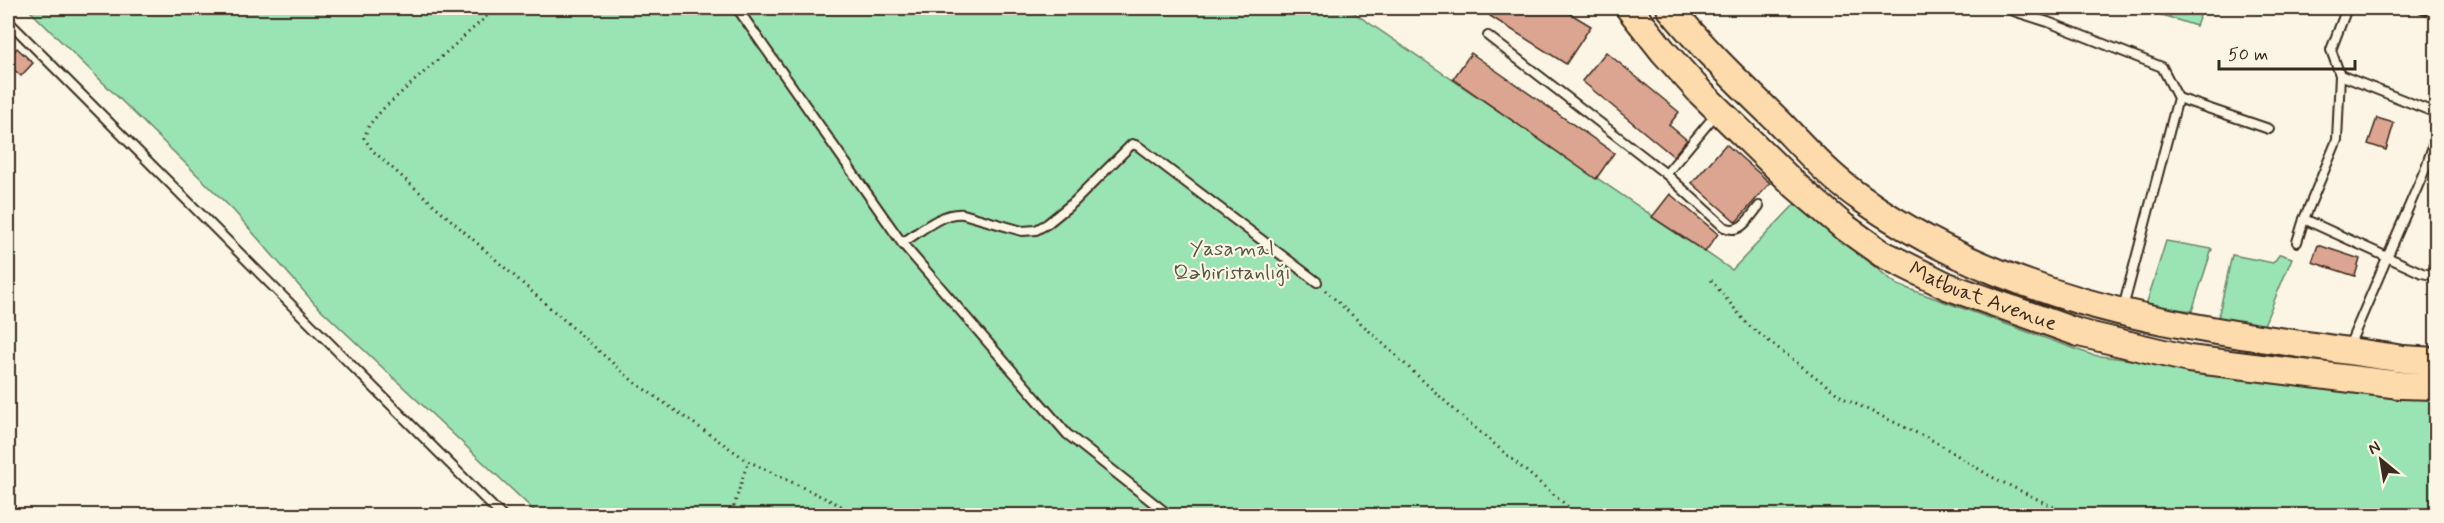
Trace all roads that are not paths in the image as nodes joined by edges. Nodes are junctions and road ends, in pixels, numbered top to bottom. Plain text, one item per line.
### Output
1 (737, 8) edge
2 (1629, 8) edge
3 (1670, 8) edge
4 (2004, 8) edge
5 (2347, 8) edge
6 (2422, 8) edge
7 (2436, 12) edge
8 (8, 21) edge
9 (1488, 36) dead end
10 (2340, 75) junction
11 (2178, 98) junction
12 (1719, 110) junction
13 (2436, 113) edge
14 (2269, 129) dead end
15 (2436, 137) edge
16 (2426, 167) junction
17 (2436, 170) edge
18 (1666, 174) junction
19 (1760, 206) dead end
20 (2304, 219) junction
21 (2297, 242) dead end
22 (902, 243) junction
23 (2387, 256) junction
24 (2436, 276) edge
25 (1317, 282) road end
26 (2122, 312) junction
27 (2347, 350) junction
28 (2436, 361) edge
29 (2436, 386) edge
30 (502, 516) edge
31 (1170, 516) edge

1 - 22 lane
2 - 12 main road, Matbuat Avenue
3 - 26 main road, Matbuat Avenue
4 - 11 lane
5 - 10 lane
6 - 7 lane
8 - 30 lane
9 - 18 lane
10 - 13 lane
10 - 20 lane
11 - 14 lane
11 - 26 lane
12 - 18 lane
12 - 29 main road, Matbuat Avenue
15 - 16 lane
16 - 17 lane
16 - 23 lane
18 - 19 lane
20 - 21 lane
20 - 23 lane
22 - 25 lane
22 - 31 lane
23 - 24 lane
23 - 27 lane
26 - 27 main road, Matbuat Avenue
27 - 28 main road, Matbuat Avenue

